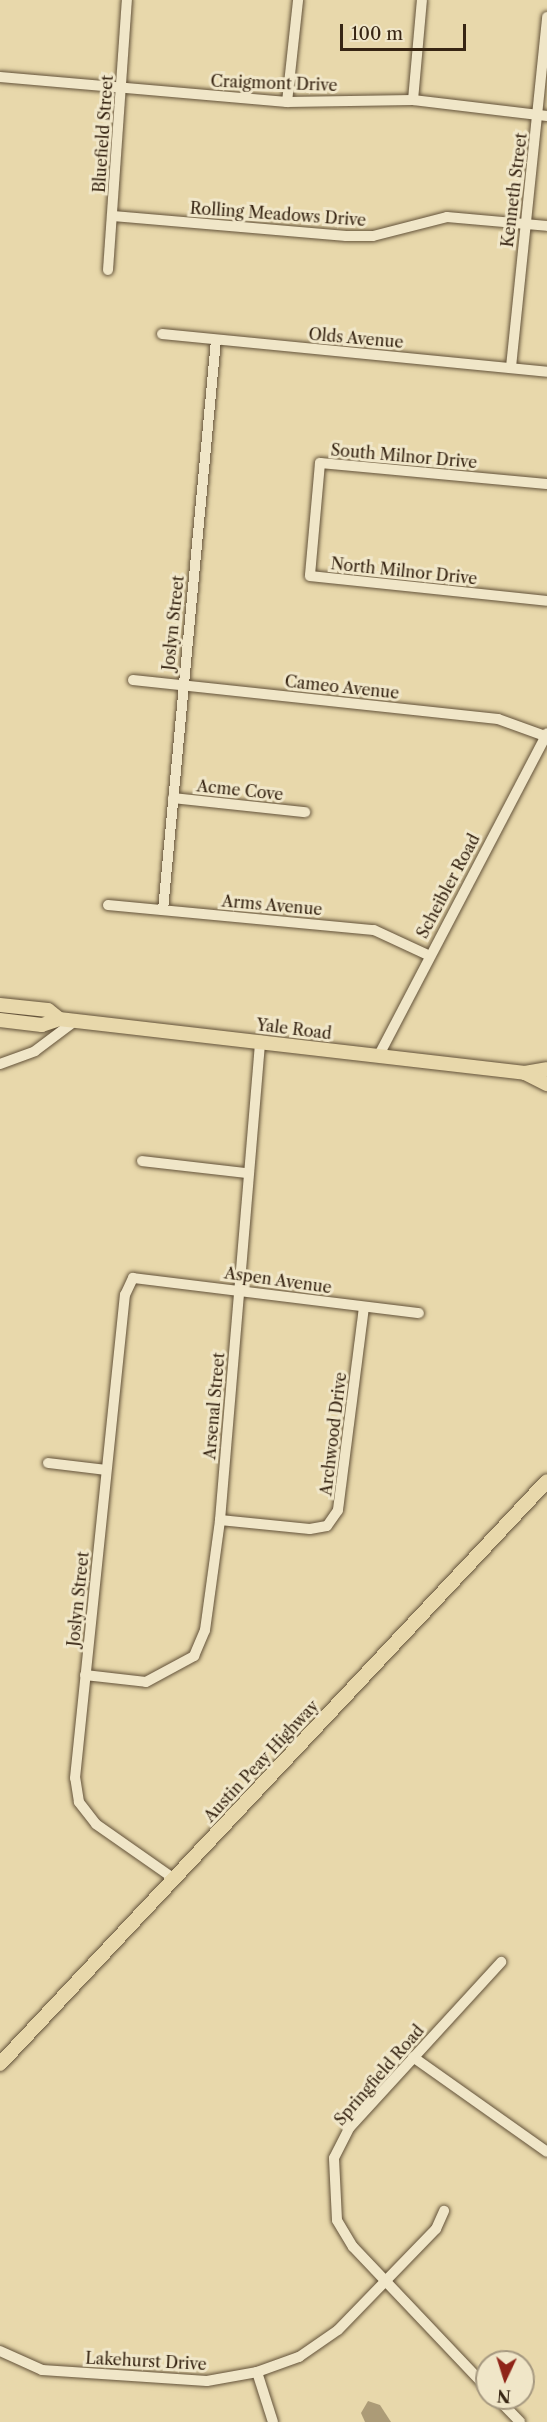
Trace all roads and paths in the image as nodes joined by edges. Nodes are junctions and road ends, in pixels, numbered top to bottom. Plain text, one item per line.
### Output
1 (127, 0) edge
2 (298, 0) edge
3 (422, 0) edge
4 (547, 17) edge
5 (0, 77) edge
6 (121, 89) junction
7 (412, 100) junction
8 (287, 102) junction
9 (543, 116) edge
10 (113, 216) junction
11 (524, 221) junction
12 (547, 226) edge
13 (108, 270) dead end
14 (162, 334) dead end
15 (216, 340) junction
16 (511, 367) junction
17 (547, 372) edge
18 (547, 484) edge
19 (314, 525) joint
20 (547, 602) edge
21 (133, 680) dead end
22 (182, 685) junction
23 (546, 735) edge
24 (173, 798) junction
25 (305, 812) dead end
26 (108, 905) dead end
27 (163, 910) junction
28 (428, 955) junction
29 (0, 1005) edge
30 (59, 1019) junction
31 (0, 1020) edge
32 (75, 1021) junction
33 (260, 1041) junction
34 (379, 1056) junction
35 (0, 1064) edge
36 (547, 1069) edge
37 (525, 1073) junction
38 (547, 1084) edge
39 (142, 1161) dead end
40 (246, 1173) junction
41 (133, 1278) joint
42 (239, 1288) junction
43 (364, 1308) junction
44 (419, 1313) dead end
45 (48, 1463) dead end
46 (106, 1470) junction
47 (547, 1481) edge
48 (220, 1520) junction
49 (86, 1675) junction
50 (173, 1878) junction
51 (501, 1962) dead end
52 (413, 2057) junction
53 (0, 2064) edge
54 (547, 2152) edge
55 (444, 2211) dead end
56 (386, 2284) junction
57 (0, 2350) edge
58 (257, 2372) junction
59 (475, 2376) edge
60 (508, 2410) edge
61 (273, 2422) edge
62 (520, 2422) edge

1 - 6 street, Bluefield Street
2 - 8 street
3 - 7 street
4 - 9 street, Kenneth Street
5 - 6 street, Craigmont Drive
6 - 8 street, Craigmont Drive
6 - 10 street, Bluefield Street
7 - 8 street, Craigmont Drive
7 - 9 street, Craigmont Drive
9 - 11 street, Kenneth Street
10 - 11 street, Rolling Meadows Drive
10 - 13 street, Bluefield Street
11 - 12 street, Rolling Meadows Drive
11 - 16 street, Kenneth Street
14 - 15 street, Olds Avenue
15 - 16 street, Olds Avenue
15 - 22 street, Joslyn Street
16 - 17 street, Olds Avenue
18 - 19 street, South Milnor Drive
19 - 20 street, North Milnor Drive
21 - 22 street, Cameo Avenue
22 - 23 street, Cameo Avenue
22 - 24 street, Joslyn Street
23 - 28 street, Scheibler Road
24 - 25 street, Acme Cove
24 - 27 street, Joslyn Street
26 - 27 street, Arms Avenue
27 - 28 street, Arms Avenue
28 - 34 street, Scheibler Road
29 - 30 main road, Yale Road
30 - 31 main road, Yale Road
30 - 32 main road, Yale Road
32 - 33 main road, Yale Road
32 - 35 street
33 - 34 main road, Yale Road
33 - 40 street, Arsenal Street
34 - 37 main road, Yale Road
36 - 37 main road, Yale Road
37 - 38 main road, Yale Road
39 - 40 street
40 - 42 street, Arsenal Street
41 - 42 street, Aspen Avenue
41 - 46 street, Joslyn Street
42 - 43 street, Aspen Avenue
42 - 48 street, Arsenal Street
43 - 44 street, Aspen Avenue
43 - 48 street, Archwood Drive
45 - 46 street
46 - 49 street, Joslyn Street
47 - 50 main road, Austin Peay Highway
48 - 49 street, Arsenal Street
49 - 50 street, Joslyn Street
50 - 53 main road, Austin Peay Highway
51 - 52 street, Springfield Road
52 - 54 street
52 - 56 street, Springfield Road
55 - 56 street, Lakehurst Drive
56 - 58 street, Lakehurst Drive
56 - 59 street, Springfield Road
57 - 58 street, Lakehurst Drive
58 - 61 street
60 - 62 street

